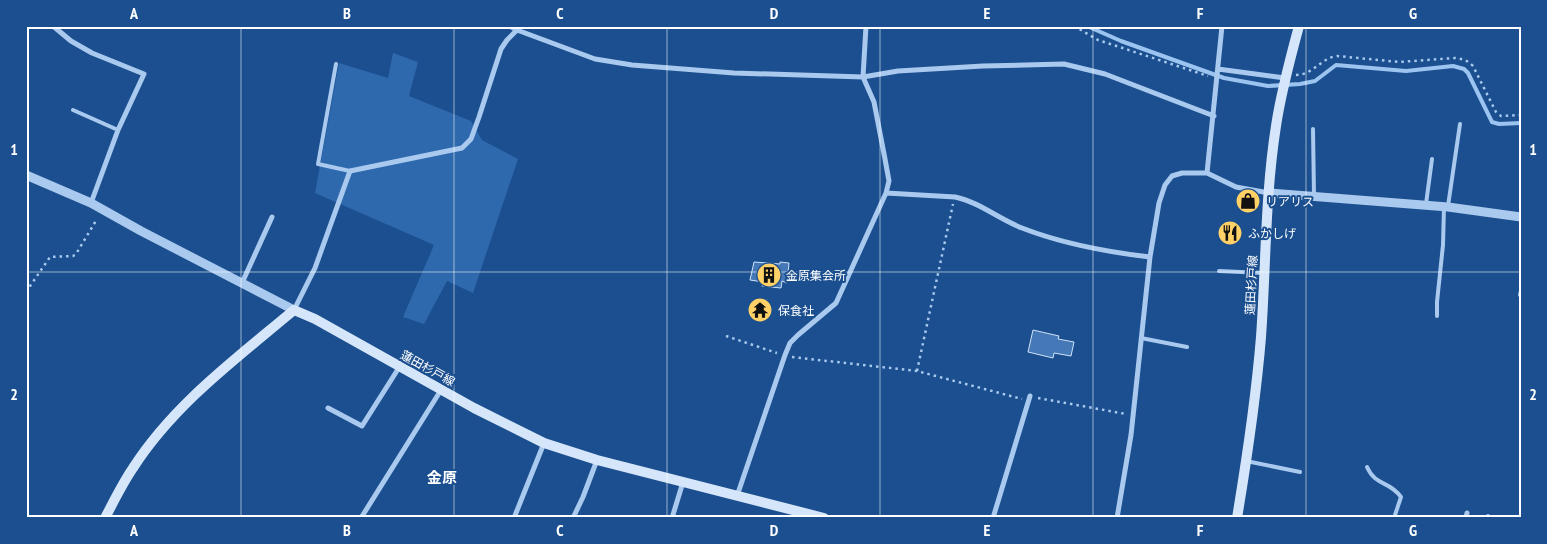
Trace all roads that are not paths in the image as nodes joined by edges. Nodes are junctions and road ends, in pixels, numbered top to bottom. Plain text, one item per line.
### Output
1 (53, 26) edge
2 (510, 26) edge
3 (866, 26) edge
4 (1222, 26) edge
5 (1299, 26) edge
6 (517, 30) junction
7 (336, 64) dead end
8 (1218, 69) junction
9 (1286, 76) junction
10 (864, 77) junction
11 (73, 110) dead end
12 (1214, 116) junction
13 (1460, 124) dead end
14 (1313, 129) dead end
15 (118, 130) junction
16 (1432, 159) dead end
17 (350, 171) junction
18 (1207, 173) junction
19 (26, 175) edge
20 (1269, 192) junction
21 (886, 193) junction
22 (1314, 196) junction
23 (90, 203) junction
24 (1426, 205) junction
25 (1446, 207) junction
26 (272, 216) dead end
27 (1521, 217) edge
28 (1150, 257) junction
29 (1219, 270) dead end
30 (1264, 273) junction
31 (242, 283) junction
32 (294, 310) junction
33 (1437, 316) dead end
34 (1141, 338) junction
35 (1187, 347) dead end
36 (400, 366) junction
37 (441, 389) junction
38 (1029, 398) road end
39 (328, 408) dead end
40 (544, 443) junction
41 (597, 460) junction
42 (1246, 461) junction
43 (1367, 467) dead end
44 (1300, 472) dead end
45 (683, 482) junction
46 (737, 496) junction
47 (105, 518) edge
48 (361, 518) edge
49 (514, 518) edge
50 (573, 518) edge
51 (672, 518) edge
52 (824, 518) edge
53 (993, 518) edge
54 (1117, 518) edge
55 (1237, 518) edge
56 (1394, 518) edge

1 - 15 street
2 - 6 street
3 - 10 street
4 - 8 street
5 - 9 main road, 蓮田杉戸線
6 - 10 street
6 - 17 street
7 - 17 lane
8 - 9 street
8 - 12 street
9 - 20 main road, 蓮田杉戸線
10 - 12 street
10 - 21 street
11 - 15 lane
12 - 18 street
13 - 25 lane
14 - 22 lane
15 - 23 street
16 - 24 lane
17 - 32 street
18 - 20 street
18 - 28 street
19 - 23 street
20 - 22 street
20 - 30 main road, 蓮田杉戸線
21 - 28 street
21 - 46 street
22 - 24 street
23 - 31 street
24 - 25 street
25 - 27 street
25 - 33 lane
26 - 31 street
28 - 34 street
29 - 30 lane
30 - 42 main road, 蓮田杉戸線
31 - 32 street
32 - 36 main road, 蓮田杉戸線
32 - 47 main road
34 - 35 lane
34 - 54 street
36 - 37 main road, 蓮田杉戸線
36 - 39 street
37 - 40 main road, 蓮田杉戸線
37 - 48 street
38 - 53 street
40 - 41 main road, 蓮田杉戸線
40 - 49 street
41 - 45 main road, 蓮田杉戸線
41 - 50 street
42 - 44 lane
42 - 55 main road, 蓮田杉戸線
43 - 56 lane
45 - 46 main road, 蓮田杉戸線
45 - 51 street
46 - 52 main road, 蓮田杉戸線

